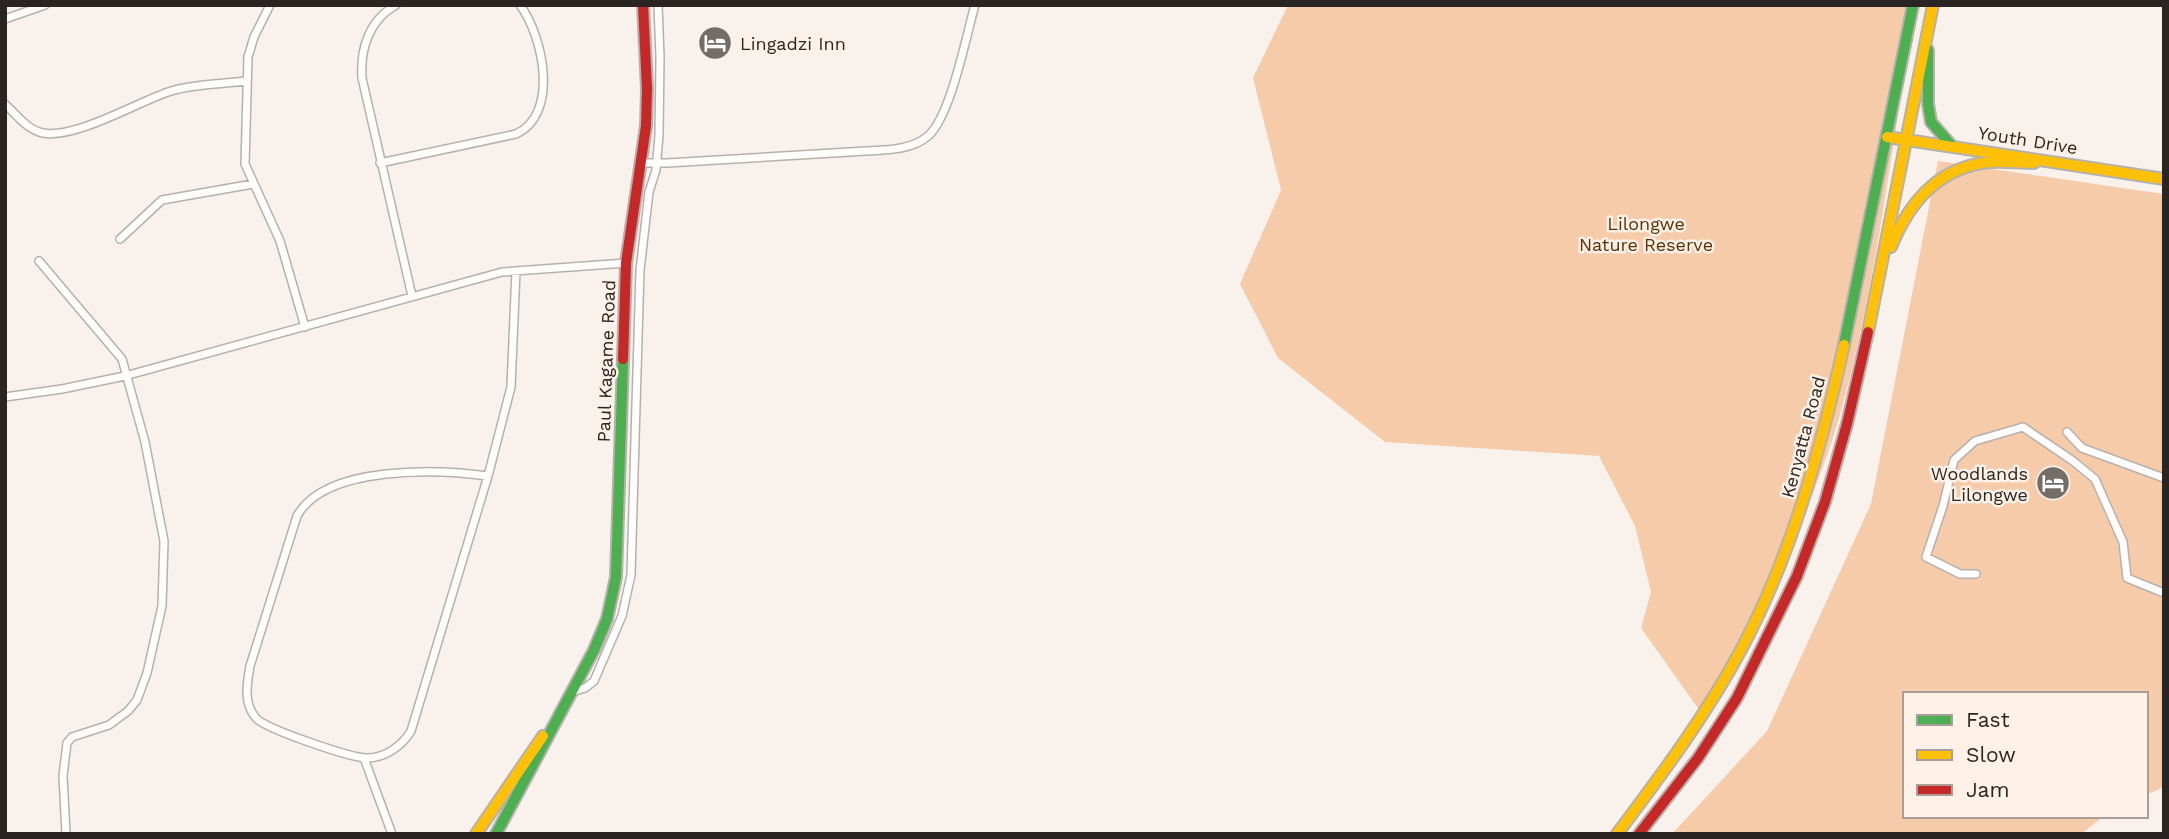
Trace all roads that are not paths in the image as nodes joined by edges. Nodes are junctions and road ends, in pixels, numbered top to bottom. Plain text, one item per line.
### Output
1 (45, 5) edge
2 (270, 5) edge
3 (396, 5) edge
4 (520, 5) edge
5 (643, 5) edge
6 (658, 5) edge
7 (975, 5) edge
8 (1913, 5) edge
9 (1933, 5) edge
10 (5, 19) edge
11 (1926, 37) junction
12 (246, 81) junction
13 (5, 104) edge
14 (1887, 137) junction
15 (1909, 139) junction
16 (1952, 146) junction
17 (2054, 161) junction
18 (380, 163) junction
19 (641, 163) junction
20 (656, 163) junction
21 (2164, 179) edge
22 (253, 184) junction
23 (120, 239) dead end
24 (39, 261) dead end
25 (626, 263) junction
26 (516, 271) junction
27 (1880, 282) junction
28 (412, 296) junction
29 (305, 327) junction
30 (125, 376) junction
31 (5, 397) edge
32 (2067, 432) dead end
33 (488, 476) junction
34 (2164, 478) edge
35 (1976, 574) dead end
36 (2164, 593) edge
37 (572, 692) junction
38 (563, 708) junction
39 (364, 758) junction
40 (497, 833) edge
41 (66, 834) edge
42 (392, 834) edge
43 (476, 834) edge
44 (1617, 834) edge
45 (1639, 834) edge

1 - 10 street
2 - 12 street
3 - 18 street
4 - 18 street
5 - 19 main road, Paul Kagame Road
6 - 20 street
7 - 20 street
8 - 14 main road, Kenyatta Road
9 - 11 main road
11 - 15 main road
11 - 16 main road
12 - 13 street
12 - 22 street
14 - 15 main road, Youth Drive
14 - 44 main road, Kenyatta Road
15 - 16 main road, Youth Drive
15 - 27 main road
16 - 17 main road, Youth Drive
17 - 21 main road, Youth Drive
17 - 27 main road
18 - 28 street
19 - 20 street
19 - 25 main road, Paul Kagame Road
20 - 37 street
22 - 23 street
22 - 29 street
24 - 30 street
25 - 26 street
25 - 37 main road, Paul Kagame Road
26 - 28 street
26 - 33 street
27 - 45 main road
28 - 29 street
29 - 30 street
30 - 31 street
30 - 41 street
32 - 34 street
33 - 39 street
33 - 39 street
35 - 36 street
37 - 38 main road, Paul Kagame Road
38 - 40 main road, Paul Kagame Road
38 - 43 main road, Paul Kagame Road
39 - 42 street

